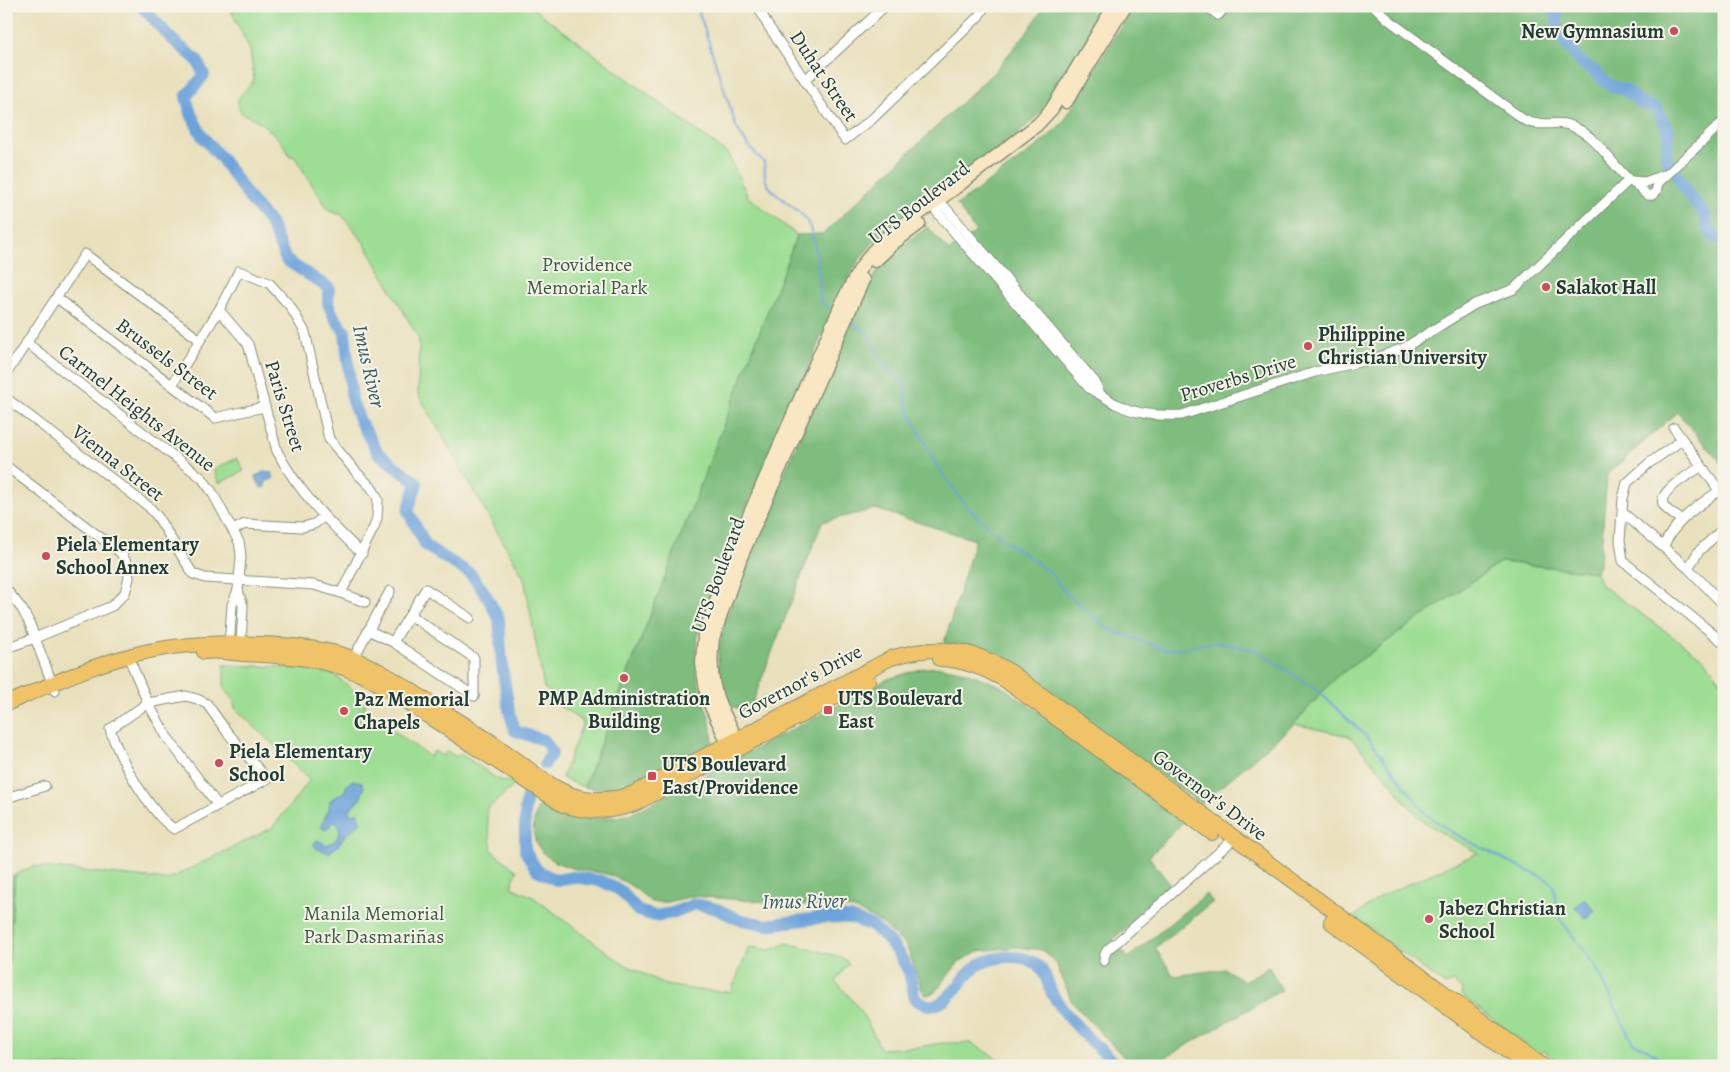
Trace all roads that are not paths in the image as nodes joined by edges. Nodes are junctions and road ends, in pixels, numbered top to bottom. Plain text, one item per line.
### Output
1 (758, 6) edge
2 (885, 6) edge
3 (985, 6) edge
4 (1114, 6) edge
5 (1125, 6) edge
6 (1207, 6) edge
7 (1226, 6) edge
8 (1374, 6) edge
9 (805, 80) junction
10 (1724, 121) edge
11 (1629, 180) junction
12 (938, 207) junction
13 (57, 298) junction
14 (219, 310) junction
15 (200, 340) junction
16 (27, 343) junction
17 (6, 374) edge
18 (172, 385) junction
19 (6, 398) edge
20 (264, 407) junction
21 (1674, 428) dead end
22 (1682, 440) junction
23 (1701, 467) junction
24 (8, 471) edge
25 (1721, 494) edge
26 (1622, 513) junction
27 (324, 517) junction
28 (1682, 520) junction
29 (1724, 528) edge
30 (233, 530) junction
31 (1662, 546) junction
32 (362, 554) junction
33 (1688, 568) junction
34 (239, 579) junction
35 (6, 589) edge
36 (390, 591) dead end
37 (341, 592) junction
38 (365, 602) dead end
39 (1724, 605) edge
40 (410, 616) junction
41 (470, 618) dead end
42 (368, 630) junction
43 (35, 638) junction
44 (393, 642) junction
45 (1724, 643) edge
46 (6, 648) edge
47 (235, 648) junction
48 (353, 659) junction
49 (129, 660) junction
50 (54, 687) junction
51 (148, 703) junction
52 (6, 704) edge
53 (6, 712) edge
54 (734, 744) junction
55 (524, 772) junction
56 (45, 786) dead end
57 (6, 798) edge
58 (217, 804) junction
59 (1231, 842) junction
60 (1104, 961) dead end
61 (1527, 1066) edge
62 (1543, 1066) edge

1 - 9 street, Duhat Street
2 - 9 street
3 - 9 street, Duhat Street
4 - 12 main road, UTS Boulevard
5 - 12 main road, UTS Boulevard
6 - 7 street
8 - 11 street
10 - 11 street
11 - 12 street, Proverbs Drive
12 - 54 main road, UTS Boulevard
13 - 15 street
13 - 16 street
13 - 18 street, Brussels Street
14 - 15 street
14 - 20 street, Paris Street
14 - 32 street
15 - 18 street
16 - 17 street
16 - 30 street, Carmel Heights Avenue
18 - 20 street, Brussels Street
19 - 34 street, Vienna Street
20 - 27 street, Paris Street
21 - 22 street
22 - 23 street
22 - 26 street
23 - 25 street
23 - 28 street
24 - 43 street
25 - 28 street
26 - 31 street
26 - 45 street
27 - 30 street
27 - 32 street, Paris Street
28 - 31 street
29 - 33 street
30 - 34 street, Carmel Heights Avenue
31 - 33 street
32 - 37 street
33 - 39 street
34 - 37 street, Vienna Street
34 - 47 street, Carmel Heights Avenue
35 - 43 street
36 - 42 street
37 - 38 street, Vienna Street
40 - 41 street
40 - 44 street
40 - 44 street
42 - 44 street
42 - 48 street
43 - 46 street
43 - 50 street
47 - 48 highway, Governor's Drive
47 - 49 highway, Governor's Drive
47 - 55 highway, Governor's Drive
48 - 55 highway, Governor's Drive
49 - 50 highway, Governor's Drive
49 - 51 street
50 - 52 highway, Governor's Drive
50 - 53 highway, Governor's Drive
51 - 58 street
51 - 58 street
51 - 58 street
54 - 55 highway, Governor's Drive
54 - 59 highway, Governor's Drive
56 - 57 street
59 - 60 street
59 - 61 highway, Governor's Drive
59 - 62 highway, Governor's Drive

